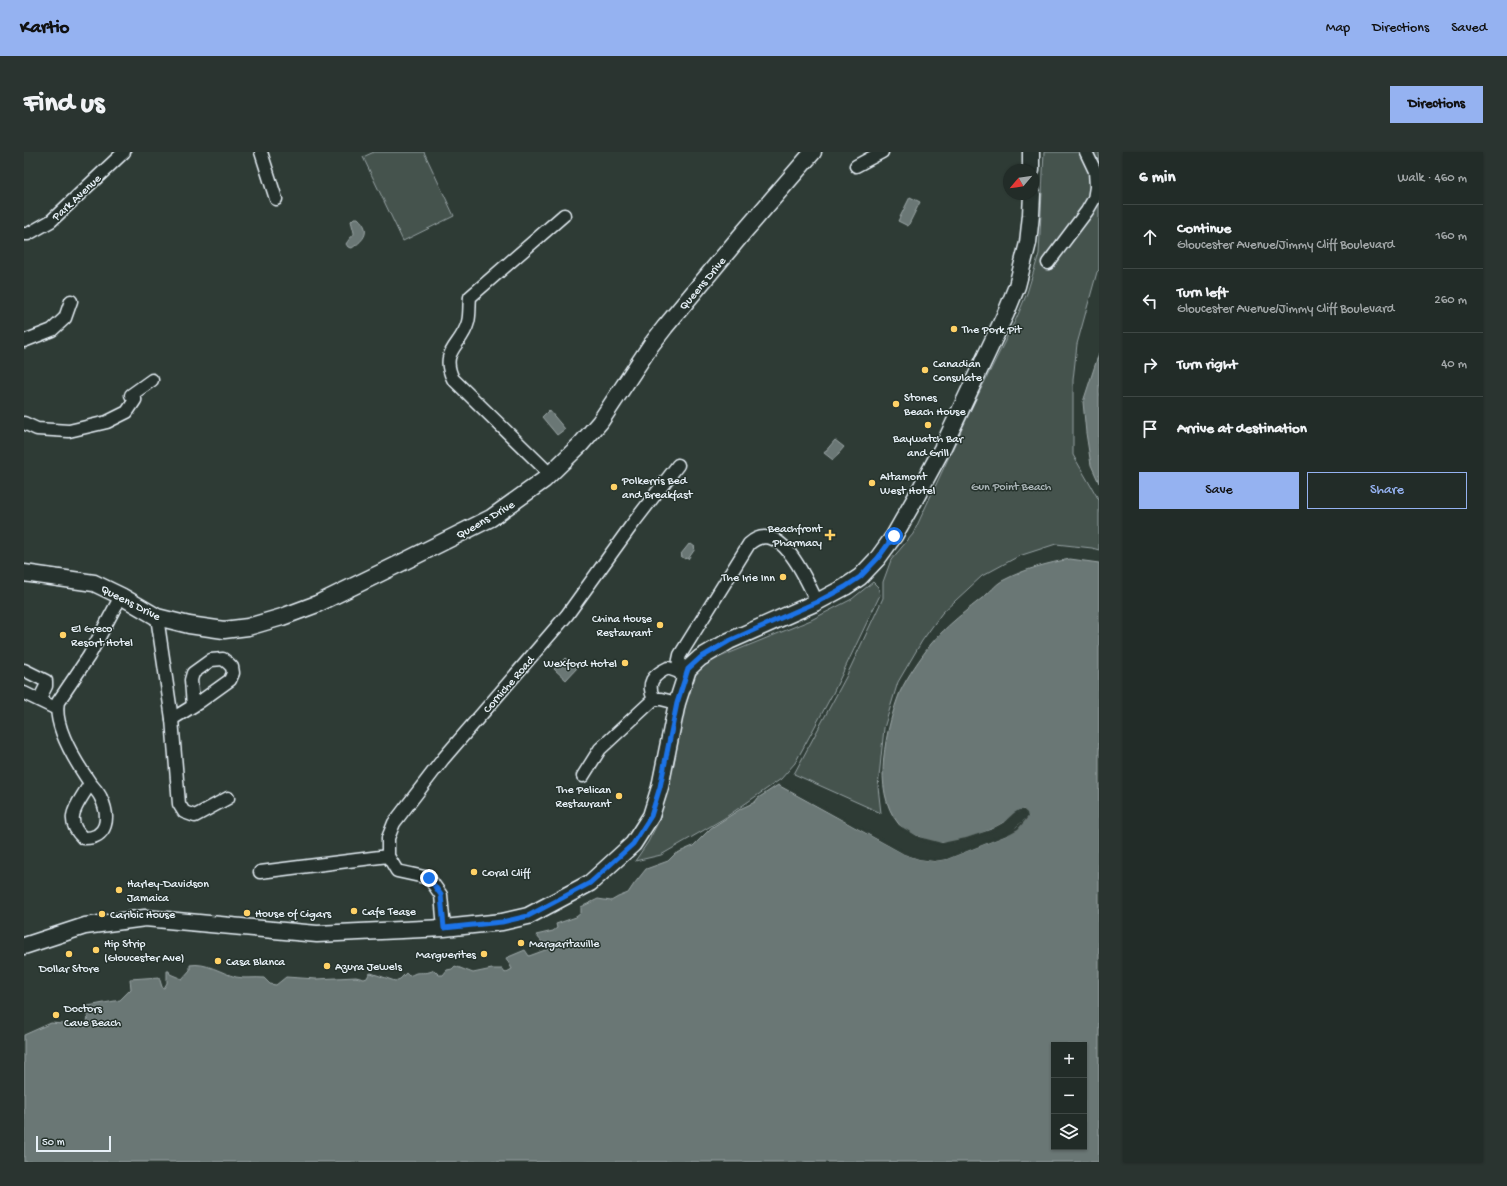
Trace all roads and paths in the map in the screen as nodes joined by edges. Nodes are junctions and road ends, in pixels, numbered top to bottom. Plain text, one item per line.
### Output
1 (124, 152) edge
2 (261, 152) edge
3 (813, 152) edge
4 (882, 152) edge
5 (1024, 152) edge
6 (1031, 152) edge
7 (1086, 152) edge
8 (1027, 164) edge
9 (1031, 164) edge
10 (856, 166) dead end
11 (276, 199) dead end
12 (1032, 200) edge
13 (564, 215) dead end
14 (24, 234) edge
15 (1048, 263) dead end
16 (71, 301) dead end
17 (24, 341) edge
18 (152, 380) dead end
19 (24, 423) edge
20 (678, 465) dead end
21 (550, 474) junction
22 (24, 574) edge
23 (121, 596) junction
24 (817, 602) junction
25 (157, 617) junction
26 (24, 670) edge
27 (681, 676) junction
28 (24, 693) edge
29 (654, 699) junction
30 (39, 700) junction
31 (677, 703) junction
32 (193, 706) dead end
33 (57, 709) junction
34 (172, 719) junction
35 (582, 776) dead end
36 (90, 783) dead end
37 (228, 798) dead end
38 (388, 856) junction
39 (260, 872) dead end
40 (444, 928) junction
41 (24, 946) edge

1 - 14 street, Park Avenue
2 - 11 street
3 - 21 main road, Queens Drive
4 - 10 street
5 - 8 street
6 - 9 main road
7 - 15 street
12 - 24 main road
13 - 21 street
16 - 17 street
18 - 19 street
20 - 38 street, Corniche Road
21 - 25 main road, Queens Drive
22 - 23 main road, Queens Drive
23 - 25 main road, Queens Drive
23 - 33 street
24 - 27 main road
24 - 27 street
25 - 34 street
26 - 30 street
27 - 29 street
27 - 31 main road
28 - 30 street
29 - 31 street
29 - 35 street
30 - 33 street
31 - 40 main road
32 - 34 street
33 - 36 street
34 - 37 street
38 - 39 street
38 - 40 street
40 - 41 main road

